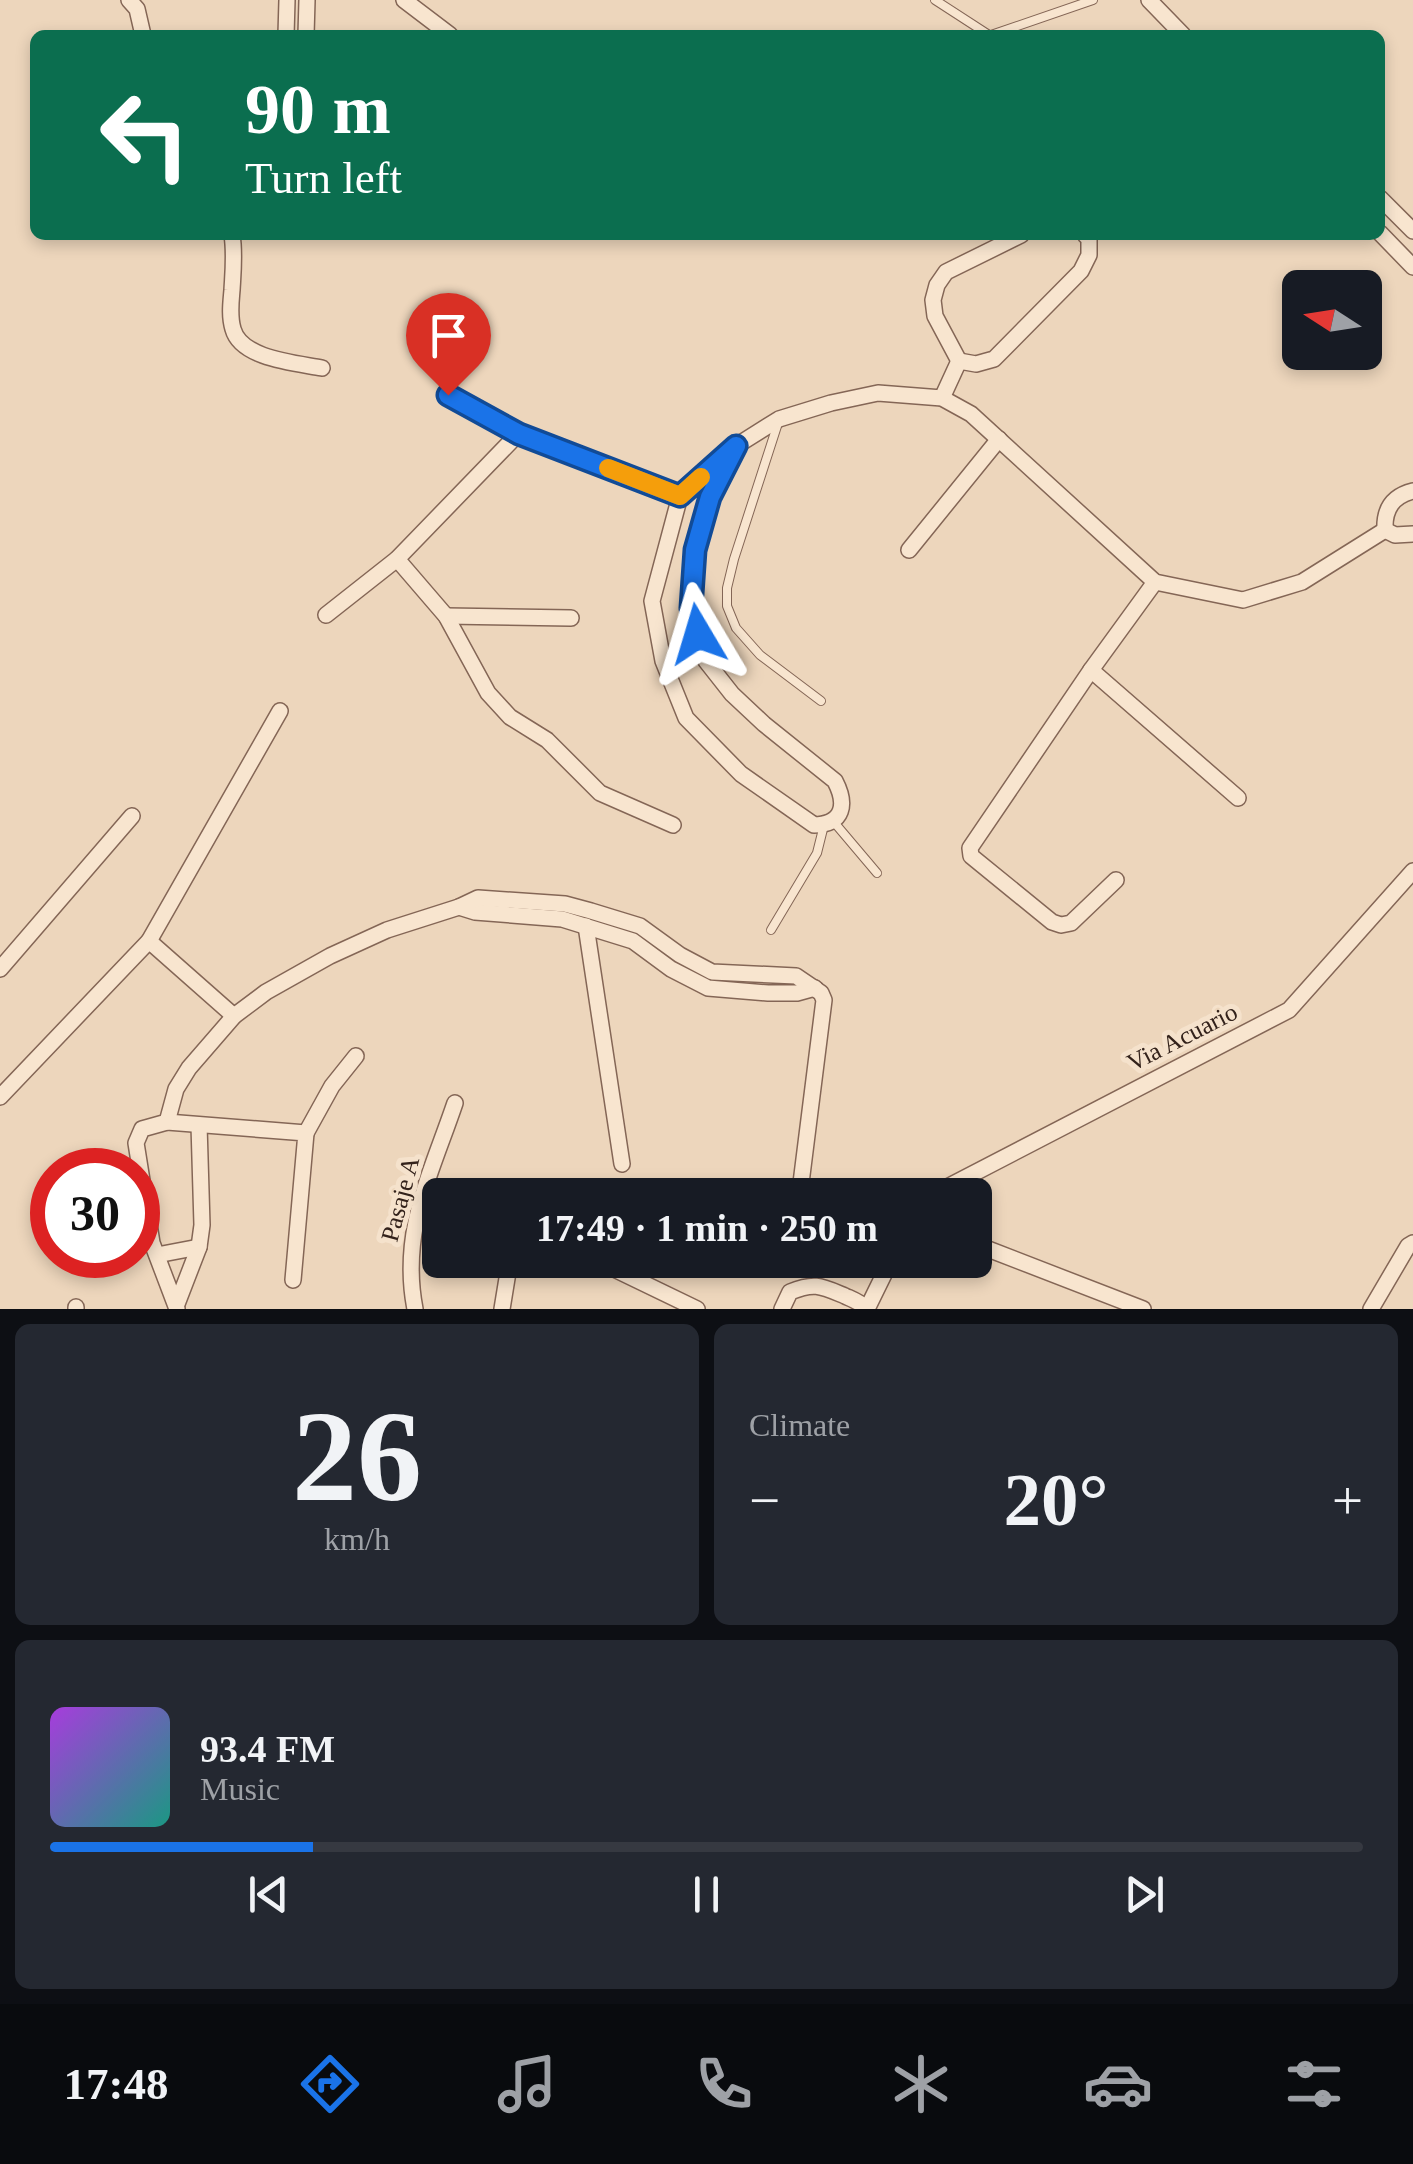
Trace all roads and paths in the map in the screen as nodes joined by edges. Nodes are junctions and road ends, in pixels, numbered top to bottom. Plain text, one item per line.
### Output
1 (128, 0) edge
2 (287, 0) edge
3 (307, 0) edge
4 (404, 0) edge
5 (935, 0) edge
6 (1093, 0) edge
7 (1149, 0) edge
8 (142, 30) edge
9 (286, 30) edge
10 (306, 30) edge
11 (443, 30) edge
12 (982, 30) edge
13 (1005, 30) edge
14 (1179, 30) edge
15 (1385, 203) edge
16 (1413, 230) edge
17 (1385, 238) edge
18 (233, 240) edge
19 (1011, 240) edge
20 (1089, 240) edge
21 (1413, 266) edge
22 (960, 361) junction
23 (322, 368) dead end
24 (448, 395) dead end
25 (942, 398) junction
26 (780, 419) junction
27 (519, 434) junction
28 (998, 439) junction
29 (736, 446) junction
30 (1413, 491) edge
31 (680, 496) junction
32 (1385, 530) junction
33 (1413, 534) edge
34 (909, 550) dead end
35 (397, 560) junction
36 (1155, 582) junction
37 (326, 615) dead end
38 (446, 616) junction
39 (571, 618) dead end
40 (1091, 670) junction
41 (821, 701) dead end
42 (280, 711) dead end
43 (1238, 798) dead end
44 (132, 816) dead end
45 (829, 823) junction
46 (672, 825) dead end
47 (1413, 871) edge
48 (877, 873) dead end
49 (1116, 880) dead end
50 (459, 907) junction
51 (586, 926) junction
52 (771, 930) dead end
53 (149, 941) junction
54 (0, 969) edge
55 (815, 988) junction
56 (234, 1016) junction
57 (356, 1056) dead end
58 (0, 1097) edge
59 (455, 1104) dead end
60 (168, 1122) junction
61 (199, 1124) junction
62 (306, 1134) junction
63 (137, 1148) edge
64 (622, 1164) dead end
65 (802, 1178) edge
66 (965, 1178) edge
67 (1413, 1243) edge
68 (199, 1247) junction
69 (992, 1251) edge
70 (160, 1254) edge
71 (160, 1265) edge
72 (507, 1278) edge
73 (633, 1278) edge
74 (882, 1278) edge
75 (292, 1280) dead end
76 (177, 1306) edge
77 (415, 1309) edge
78 (502, 1309) edge
79 (698, 1309) edge
80 (782, 1309) edge
81 (867, 1309) edge
82 (1143, 1309) edge
83 (1372, 1309) edge

1 - 8 street
2 - 9 street
3 - 10 street
4 - 11 street
5 - 12 lane
6 - 13 lane
7 - 14 street
15 - 16 street
17 - 21 street
18 - 23 street
19 - 22 street
20 - 22 street
22 - 25 street
24 - 27 street
25 - 26 street
25 - 28 street
26 - 29 street
26 - 41 lane
27 - 31 street
27 - 35 street
28 - 34 street
28 - 36 street
29 - 31 street
29 - 45 street
30 - 32 street
31 - 45 street
32 - 33 street
32 - 36 street
35 - 37 street
35 - 38 street
36 - 40 street
38 - 39 street
38 - 46 street
40 - 43 street
40 - 49 street
42 - 53 street
44 - 54 street
45 - 48 lane
45 - 52 lane
47 - 66 street, Via Acuario
50 - 51 street
50 - 55 street
50 - 56 street
51 - 55 street
51 - 64 street
53 - 56 street
53 - 58 street
55 - 65 street
56 - 60 street
57 - 62 street
59 - 77 street, Pasaje A
60 - 61 street
60 - 63 street
61 - 62 street
61 - 68 street
62 - 75 street
67 - 83 street
68 - 70 street
68 - 76 street
69 - 82 street
71 - 76 street
72 - 78 street
73 - 79 street
74 - 81 street
80 - 81 street

